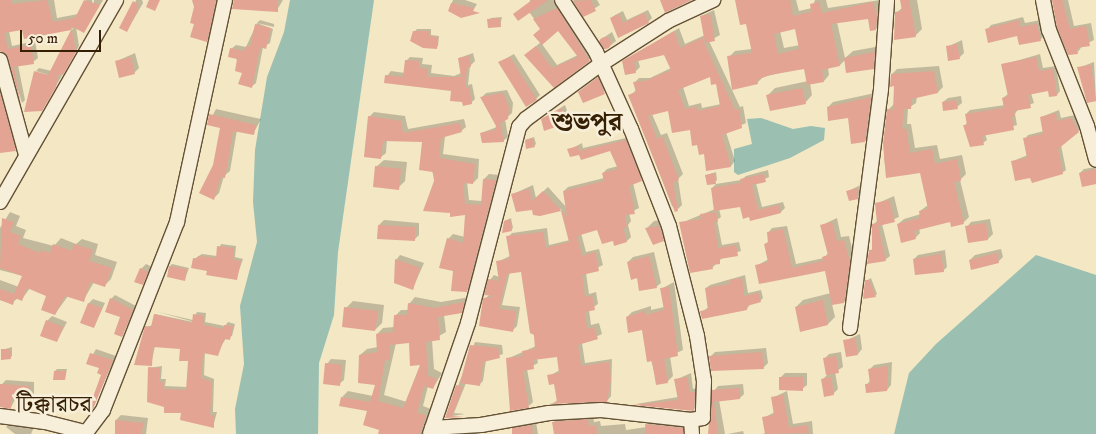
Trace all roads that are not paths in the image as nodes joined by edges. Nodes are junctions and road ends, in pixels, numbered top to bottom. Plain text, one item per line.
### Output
1 (116, 0) edge
2 (225, 0) edge
3 (562, 0) edge
4 (713, 0) edge
5 (887, 0) edge
6 (1043, 0) edge
7 (0, 60) edge
8 (601, 64) junction
9 (26, 155) junction
10 (1096, 160) edge
11 (0, 202) edge
12 (850, 328) dead end
13 (0, 416) edge
14 (691, 427) edge
15 (431, 431) edge
16 (85, 433) edge

1 - 9 street
2 - 16 street
3 - 8 street
4 - 8 street
5 - 12 street
6 - 10 street
7 - 9 street
8 - 14 street
8 - 15 street
9 - 11 street
13 - 16 street
14 - 15 street

